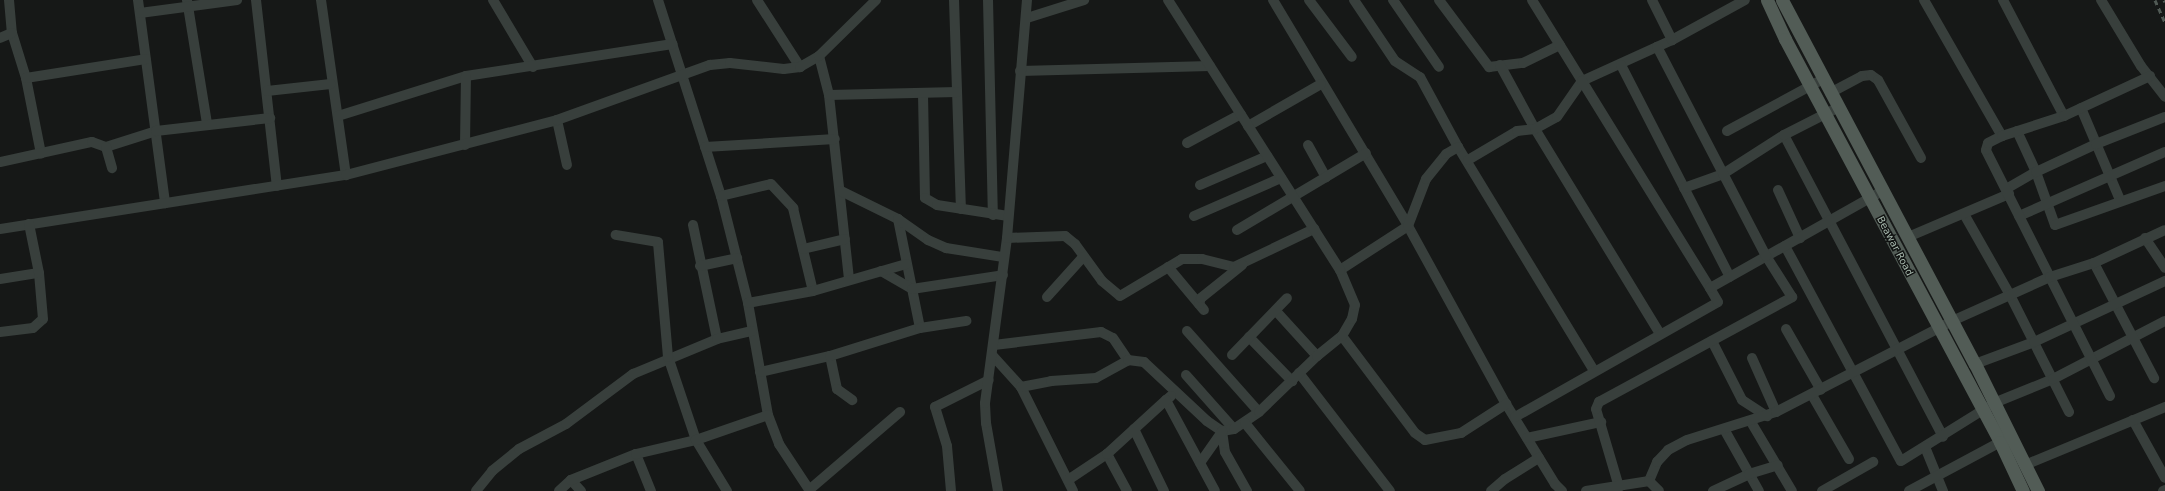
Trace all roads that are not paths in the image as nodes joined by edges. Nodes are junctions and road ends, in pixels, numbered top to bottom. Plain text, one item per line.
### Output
1 (9, 0) edge
2 (138, 0) edge
3 (237, 0) edge
4 (256, 0) edge
5 (321, 0) edge
6 (493, 0) edge
7 (658, 0) edge
8 (757, 0) edge
9 (876, 0) edge
10 (954, 0) edge
11 (988, 0) edge
12 (1027, 0) edge
13 (1084, 0) edge
14 (1168, 0) edge
15 (1273, 0) edge
16 (1309, 0) edge
17 (1354, 0) edge
18 (1393, 0) edge
19 (1439, 0) edge
20 (1532, 0) edge
21 (1652, 0) edge
22 (1745, 0) edge
23 (1767, 0) edge
24 (1782, 0) edge
25 (1924, 0) edge
26 (2004, 0) edge
27 (2101, 0) edge
28 (187, 3) edge
29 (140, 13) junction
30 (1027, 18) junction
31 (12, 33) junction
32 (0, 38) edge
33 (1672, 40) junction
34 (673, 44) junction
35 (1560, 45) junction
36 (1657, 47) junction
37 (819, 56) junction
38 (1352, 57) dead end
39 (146, 59) junction
40 (1500, 65) junction
41 (1621, 65) junction
42 (1210, 66) junction
43 (1439, 66) dead end
44 (533, 67) junction
45 (800, 67) junction
46 (1020, 71) junction
47 (684, 74) junction
48 (466, 76) junction
49 (2150, 76) junction
50 (26, 78) junction
51 (1823, 79) junction
52 (1582, 81) junction
53 (331, 84) junction
54 (1321, 84) junction
55 (1810, 87) junction
56 (267, 91) junction
57 (957, 92) junction
58 (1830, 93) junction
59 (923, 94) junction
60 (829, 95) junction
61 (2165, 97) edge
62 (1838, 108) junction
63 (2080, 108) junction
64 (1241, 114) junction
65 (1825, 114) junction
66 (338, 116) junction
67 (2064, 116) junction
68 (2165, 117) edge
69 (270, 118) junction
70 (557, 120) junction
71 (207, 124) junction
72 (1248, 126) junction
73 (1535, 129) junction
74 (156, 131) junction
75 (2017, 131) junction
76 (1727, 132) dead end
77 (1784, 135) junction
78 (2002, 136) junction
79 (834, 139) junction
80 (1187, 143) dead end
81 (2096, 144) junction
82 (465, 145) junction
83 (1308, 145) dead end
84 (106, 147) junction
85 (705, 147) junction
86 (1458, 147) junction
87 (2165, 152) edge
88 (1366, 153) junction
89 (41, 154) junction
90 (1267, 156) junction
91 (1921, 158) dead end
92 (1468, 160) junction
93 (0, 162) edge
94 (567, 165) dead end
95 (112, 168) dead end
96 (2036, 172) junction
97 (1723, 174) junction
98 (346, 175) junction
99 (2110, 176) junction
100 (1326, 177) junction
101 (1281, 178) junction
102 (1200, 185) dead end
103 (277, 186) junction
104 (2165, 186) edge
105 (1684, 188) junction
106 (1778, 190) dead end
107 (1884, 190) junction
108 (841, 191) junction
109 (2007, 191) junction
110 (721, 196) junction
111 (1293, 196) junction
112 (1869, 198) junction
113 (2120, 200) junction
114 (165, 203) junction
115 (2047, 203) junction
116 (961, 209) junction
117 (1964, 214) junction
118 (993, 215) junction
119 (1194, 216) dead end
120 (2019, 216) junction
121 (898, 219) junction
122 (1008, 219) junction
123 (1831, 220) junction
124 (30, 224) junction
125 (693, 225) dead end
126 (1408, 226) junction
127 (0, 229) edge
128 (1314, 229) junction
129 (1237, 230) dead end
130 (2165, 230) edge
131 (616, 235) dead end
132 (1007, 235) junction
133 (1908, 237) junction
134 (1800, 238) junction
135 (2145, 238) junction
136 (845, 239) junction
137 (1785, 246) junction
138 (803, 249) junction
139 (1766, 256) junction
140 (1003, 257) junction
141 (1083, 257) junction
142 (737, 258) junction
143 (1245, 262) junction
144 (2094, 263) junction
145 (906, 264) junction
146 (700, 266) junction
147 (1168, 267) junction
148 (2165, 268) edge
149 (1340, 270) junction
150 (881, 271) junction
151 (39, 272) junction
152 (1003, 275) junction
153 (1730, 276) junction
154 (2050, 277) junction
155 (0, 279) edge
156 (849, 280) junction
157 (2165, 281) edge
158 (912, 288) junction
159 (1710, 288) junction
160 (813, 291) junction
161 (2010, 295) junction
162 (1047, 297) dead end
163 (1287, 298) dead end
164 (748, 303) junction
165 (2116, 306) junction
166 (1276, 311) junction
167 (966, 321) dead end
168 (1952, 321) junction
169 (2165, 321) edge
170 (2073, 322) junction
171 (920, 328) junction
172 (1939, 328) junction
173 (1786, 329) dead end
174 (752, 331) junction
175 (1187, 331) dead end
176 (0, 332) edge
177 (1660, 334) junction
178 (1342, 336) junction
179 (1249, 337) junction
180 (2133, 338) junction
181 (716, 339) junction
182 (1712, 341) junction
183 (2034, 342) junction
184 (994, 345) junction
185 (1897, 348) junction
186 (1232, 355) dead end
187 (830, 356) junction
188 (993, 356) junction
189 (1317, 356) junction
190 (668, 357) junction
191 (1752, 358) dead end
192 (2092, 359) junction
193 (1128, 360) junction
194 (1975, 364) junction
195 (1594, 371) junction
196 (760, 372) junction
197 (1853, 372) junction
198 (1186, 375) dead end
199 (1296, 377) junction
200 (2154, 378) dead end
201 (2052, 379) junction
202 (989, 380) junction
203 (1021, 387) junction
204 (1175, 392) junction
205 (1816, 392) junction
206 (2110, 396) dead end
207 (852, 400) dead end
208 (1166, 400) junction
209 (1994, 403) junction
210 (1506, 404) junction
211 (2164, 408) edge
212 (1983, 410) junction
213 (900, 412) dead end
214 (1259, 412) junction
215 (2069, 412) dead end
216 (768, 416) junction
217 (1599, 416) junction
218 (1515, 417) junction
219 (1762, 418) junction
220 (2133, 420) junction
221 (1245, 423) junction
222 (1134, 429) junction
223 (1234, 429) junction
224 (1724, 429) junction
225 (1222, 431) junction
226 (1943, 437) junction
227 (1528, 438) junction
228 (2006, 439) junction
229 (696, 440) junction
230 (1925, 447) junction
231 (636, 454) junction
232 (1107, 454) junction
233 (1539, 458) junction
234 (1849, 459) dead end
235 (1873, 462) dead end
236 (1200, 463) junction
237 (1778, 465) junction
238 (2025, 466) junction
239 (1749, 474) junction
240 (1936, 477) junction
241 (2165, 478) edge
242 (571, 480) junction
243 (1068, 480) junction
244 (1649, 481) junction
245 (1619, 487) junction
246 (1724, 488) edge
247 (809, 490) edge
248 (1386, 490) edge
249 (1599, 490) edge
250 (476, 491) edge
251 (559, 491) edge
252 (581, 491) edge
253 (650, 491) edge
254 (727, 491) edge
255 (951, 491) edge
256 (998, 491) edge
257 (1073, 491) edge
258 (1127, 491) edge
259 (1164, 491) edge
260 (1215, 491) edge
261 (1247, 491) edge
262 (1300, 491) edge
263 (1491, 491) edge
264 (1562, 491) edge
265 (1586, 491) edge
266 (1659, 491) edge
267 (1713, 491) edge
268 (1759, 491) edge
269 (1792, 491) edge
270 (1822, 491) edge
271 (1909, 491) edge
272 (1942, 491) edge
273 (2023, 491) edge
274 (2038, 491) edge

1 - 31 street
2 - 29 street
3 - 28 street
4 - 56 street
5 - 53 street
6 - 44 street
7 - 34 street
8 - 45 street
9 - 37 street
10 - 57 street
11 - 118 street
12 - 30 street
13 - 30 street
14 - 42 street
15 - 54 street
16 - 38 street
17 - 86 street
18 - 43 street
19 - 40 street
20 - 35 street
21 - 33 street
22 - 33 street
23 - 55 main road, Beawar Road
24 - 51 main road, Beawar Road
25 - 78 street
26 - 67 street
27 - 49 street
28 - 29 street
28 - 71 street
29 - 39 street
30 - 46 street
31 - 32 street
31 - 50 street
33 - 36 street
34 - 44 street
34 - 47 street
35 - 40 street
35 - 52 street
36 - 41 street
36 - 97 street
37 - 45 street
37 - 60 street
39 - 50 street
39 - 74 street
40 - 73 street
41 - 52 street
41 - 105 street
42 - 46 street
42 - 64 street
44 - 48 street
45 - 47 street
46 - 122 street
47 - 70 street
47 - 85 street
48 - 66 street
48 - 82 street
49 - 61 street
49 - 63 street
50 - 89 street
51 - 55 street
51 - 58 main road, Beawar Road
52 - 73 street
52 - 159 street
53 - 56 street
53 - 66 street
54 - 72 street
54 - 88 street
55 - 65 main road, Beawar Road
55 - 76 street
56 - 69 street
57 - 59 street
57 - 116 street
58 - 62 main road, Beawar Road
58 - 91 street
59 - 60 street
59 - 116 street
60 - 79 street
62 - 65 street
62 - 107 main road, Beawar Road
63 - 67 street
63 - 81 street
64 - 72 street
64 - 80 street
65 - 77 street
65 - 112 main road, Beawar Road
66 - 98 street
67 - 75 street
68 - 81 street
69 - 71 street
69 - 103 street
70 - 82 street
70 - 94 street
71 - 74 street
72 - 90 street
73 - 92 street
73 - 177 street
74 - 84 street
74 - 114 street
75 - 78 street
75 - 96 street
77 - 97 street
77 - 123 street
78 - 109 street
79 - 85 street
79 - 108 street
81 - 96 street
81 - 99 street
82 - 98 street
83 - 100 street
84 - 89 street
84 - 95 street
85 - 110 street
86 - 92 street
86 - 126 street
87 - 99 street
88 - 100 street
88 - 126 street
89 - 93 street
90 - 101 street
90 - 102 street
92 - 195 street
96 - 109 street
96 - 115 street
97 - 105 street
97 - 139 street
98 - 103 street
99 - 113 street
99 - 115 street
100 - 111 street
101 - 111 street
101 - 119 street
103 - 114 street
104 - 113 street
105 - 153 street
106 - 134 street
107 - 112 street
107 - 133 main road, Beawar Road
108 - 121 street
108 - 136 street
109 - 117 street
109 - 120 street
110 - 138 street
110 - 142 street
111 - 128 street
111 - 129 street
112 - 123 street
112 - 172 main road, Beawar Road
113 - 115 street
114 - 124 street
115 - 120 street
116 - 118 street
117 - 133 street
117 - 161 street
118 - 122 street
120 - 154 street
121 - 140 street
121 - 145 street
122 - 132 street
123 - 134 street
123 - 185 street
124 - 127 street
124 - 151 street
125 - 146 street
126 - 149 street
126 - 210 street
128 - 143 street
128 - 149 street
130 - 135 street
131 - 190 street
132 - 140 street
132 - 141 street
133 - 168 main road, Beawar Road
134 - 137 street
135 - 144 street
135 - 148 street
136 - 138 street
136 - 156 street
137 - 139 street
137 - 197 street
138 - 160 street
139 - 153 street
139 - 182 street
140 - 152 street
141 - 147 street
141 - 162 street
142 - 146 street
142 - 164 street
143 - 147 street
143 - 147 street
144 - 154 street
144 - 165 street
145 - 150 street
145 - 158 street
146 - 181 street
149 - 178 street
150 - 156 street
150 - 158 street
151 - 155 street
151 - 176 street
152 - 158 street
152 - 184 street
153 - 159 street
154 - 161 street
154 - 170 street
156 - 160 street
157 - 165 street
158 - 171 street
159 - 177 street
160 - 164 street
161 - 168 street
161 - 183 street
163 - 166 street
164 - 174 street
165 - 170 street
165 - 180 street
166 - 179 street
166 - 189 street
167 - 171 street
168 - 172 street
168 - 194 main road, Beawar Road
169 - 180 street
170 - 183 street
170 - 192 street
171 - 187 street
172 - 185 street
172 - 212 main road, Beawar Road
173 - 205 street
174 - 181 street
174 - 196 street
175 - 214 street
177 - 195 street
178 - 189 street
178 - 210 street
179 - 186 street
179 - 199 street
180 - 192 street
180 - 200 street
181 - 190 street
182 - 217 street
182 - 219 street
183 - 194 street
183 - 201 street
184 - 188 street
184 - 193 street
185 - 197 street
185 - 226 street
187 - 196 street
187 - 207 street
188 - 202 street
188 - 203 street
189 - 199 street
190 - 229 street
190 - 250 street
191 - 219 street
192 - 201 street
192 - 206 street
193 - 203 street
193 - 204 street
194 - 209 main road, Beawar Road
195 - 218 street
196 - 216 street
197 - 205 street
197 - 230 street
198 - 223 street
199 - 214 street
199 - 248 street
201 - 209 street
201 - 215 street
202 - 255 street
202 - 256 street
203 - 243 street
204 - 208 street
204 - 225 street
205 - 219 street
205 - 234 street
208 - 222 street
208 - 236 street
209 - 212 street
209 - 228 main road, Beawar Road
210 - 218 street
211 - 220 street
212 - 226 street
212 - 228 main road, Beawar Road
213 - 247 street
214 - 221 street
216 - 229 street
216 - 247 street
217 - 227 street
217 - 245 street
218 - 227 street
219 - 224 street
219 - 237 street
220 - 238 street
220 - 241 street
221 - 223 street
221 - 262 street
222 - 232 street
222 - 259 street
223 - 225 street
224 - 239 street
224 - 244 street
225 - 236 street
225 - 261 street
226 - 230 street
227 - 233 street
228 - 238 main road, Beawar Road
228 - 240 street
228 - 273 main road, Beawar Road
229 - 231 street
229 - 254 street
230 - 240 street
231 - 242 street
231 - 253 street
232 - 243 street
232 - 258 street
233 - 263 street
233 - 264 street
235 - 270 street
236 - 260 street
237 - 239 street
237 - 269 street
238 - 274 main road, Beawar Road
239 - 246 street
239 - 268 street
240 - 271 street
240 - 272 street
242 - 251 street
242 - 252 street
243 - 257 street
244 - 245 street
244 - 266 street
245 - 249 street
246 - 267 street
249 - 265 street

